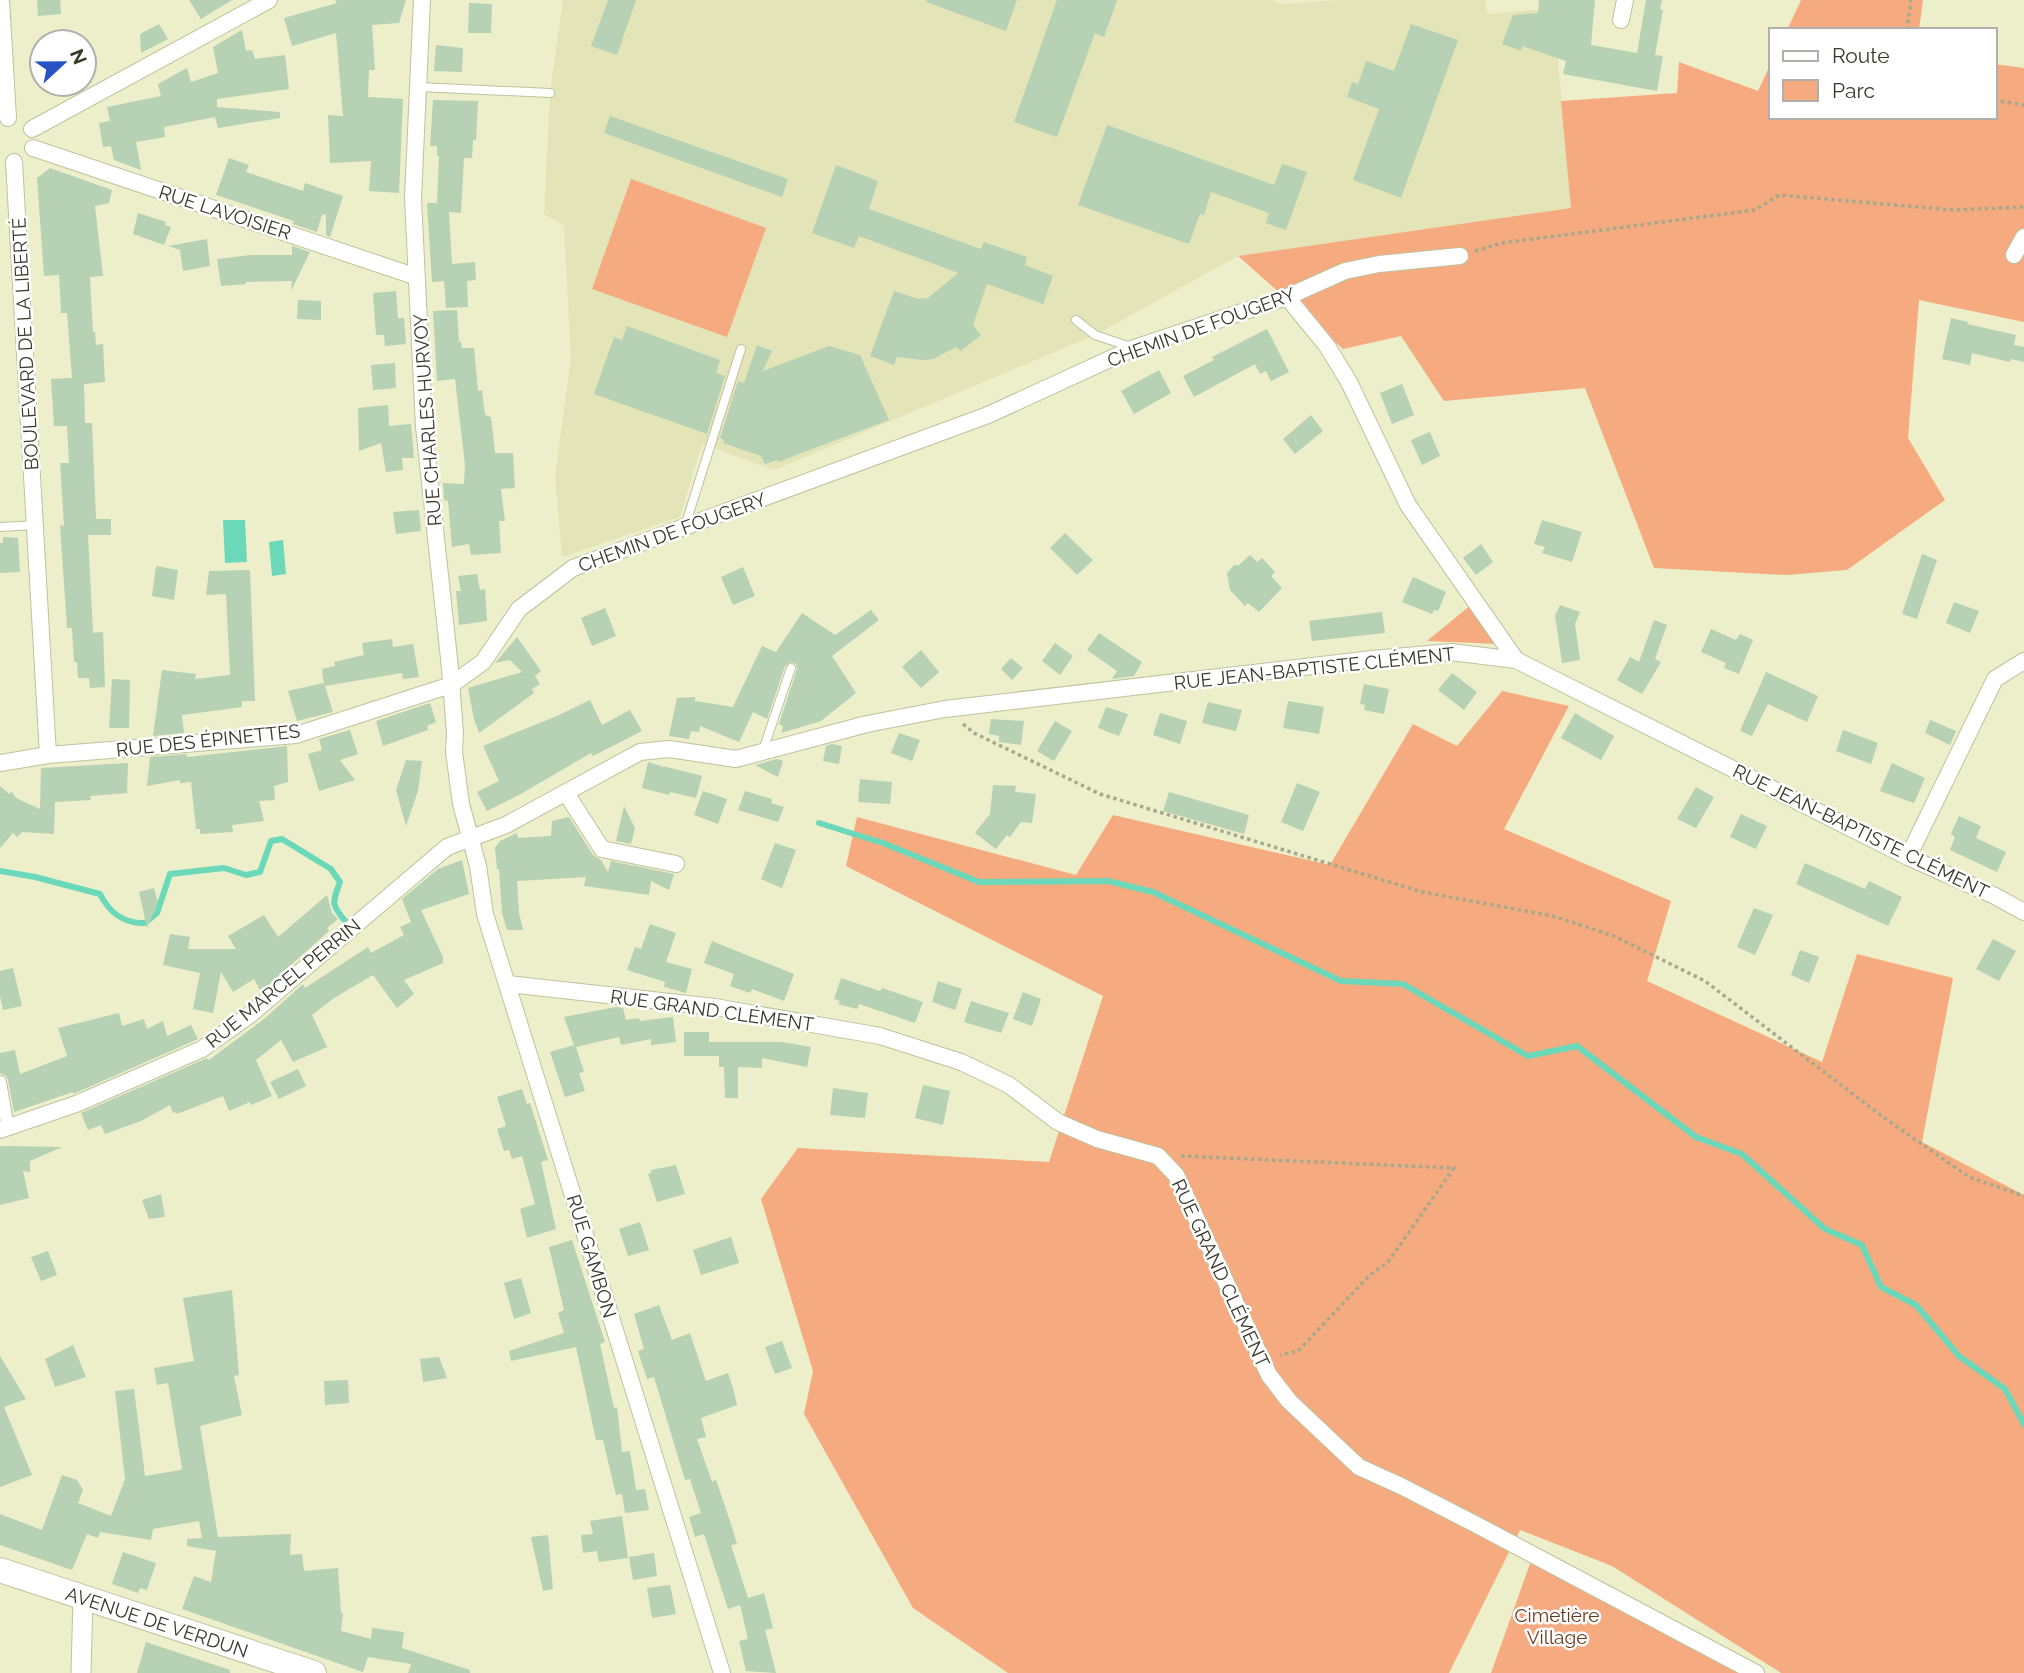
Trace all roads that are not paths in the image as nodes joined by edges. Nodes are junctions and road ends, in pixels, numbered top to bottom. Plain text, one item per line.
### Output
1 (1, 0) edge
2 (269, 0) edge
3 (422, 0) edge
4 (1625, 0) edge
5 (1621, 20) dead end
6 (419, 87) junction
7 (551, 93) dead end
8 (4, 120) edge
9 (32, 129) junction
10 (33, 148) junction
11 (7, 160) edge
12 (2024, 237) edge
13 (2014, 255) dead end
14 (1460, 256) road end
15 (416, 277) junction
16 (1287, 297) junction
17 (1076, 320) dead end
18 (1134, 348) junction
19 (741, 349) dead end
20 (36, 525) junction
21 (685, 526) junction
22 (0, 527) edge
23 (1516, 660) junction
24 (2024, 661) edge
25 (791, 667) dead end
26 (451, 685) junction
27 (762, 752) junction
28 (48, 755) junction
29 (0, 763) edge
30 (566, 793) junction
31 (469, 837) junction
32 (1908, 857) junction
33 (676, 864) dead end
34 (2024, 912) edge
35 (508, 984) junction
36 (0, 1082) edge
37 (4, 1129) edge
38 (0, 1570) edge
39 (83, 1597) junction
40 (81, 1673) edge
41 (314, 1673) edge
42 (722, 1673) edge
43 (1756, 1673) edge

1 - 8 street
2 - 9 street
3 - 6 street, RUE CHARLES HURVOY
4 - 5 street
6 - 7 lane
6 - 15 street, RUE CHARLES HURVOY
8 - 9 street
9 - 10 street
10 - 11 street
10 - 15 street, RUE LAVOISIER
11 - 20 street, BOULEVARD DE LA LIBERTÉ
12 - 13 street
14 - 16 street, CHEMIN DE FOUGERY
15 - 26 street, RUE CHARLES HURVOY
16 - 18 street, CHEMIN DE FOUGERY
16 - 23 street
17 - 18 lane
18 - 21 street, CHEMIN DE FOUGERY
19 - 21 lane
20 - 22 lane
20 - 28 street, BOULEVARD DE LA LIBERTÉ
21 - 26 street, CHEMIN DE FOUGERY
23 - 27 street, RUE JEAN-BAPTISTE CLÉMENT
23 - 32 street, RUE JEAN-BAPTISTE CLÉMENT
24 - 32 street
25 - 27 lane
26 - 28 street, RUE DES ÉPINETTES
26 - 31 street, RUE CHARLES HURVOY
27 - 30 street, RUE JEAN-BAPTISTE CLÉMENT
28 - 29 street, RUE DES ÉPINETTES
30 - 31 street, RUE JEAN-BAPTISTE CLÉMENT
30 - 33 street
31 - 35 street, RUE GAMBON
31 - 37 street, RUE MARCEL PERRIN
32 - 34 street, RUE JEAN-BAPTISTE CLÉMENT
35 - 42 street, RUE GAMBON
35 - 43 street, RUE GRAND CLÉMENT
36 - 37 street
38 - 39 main road, AVENUE DE VERDUN
39 - 40 street
39 - 41 main road, AVENUE DE VERDUN

